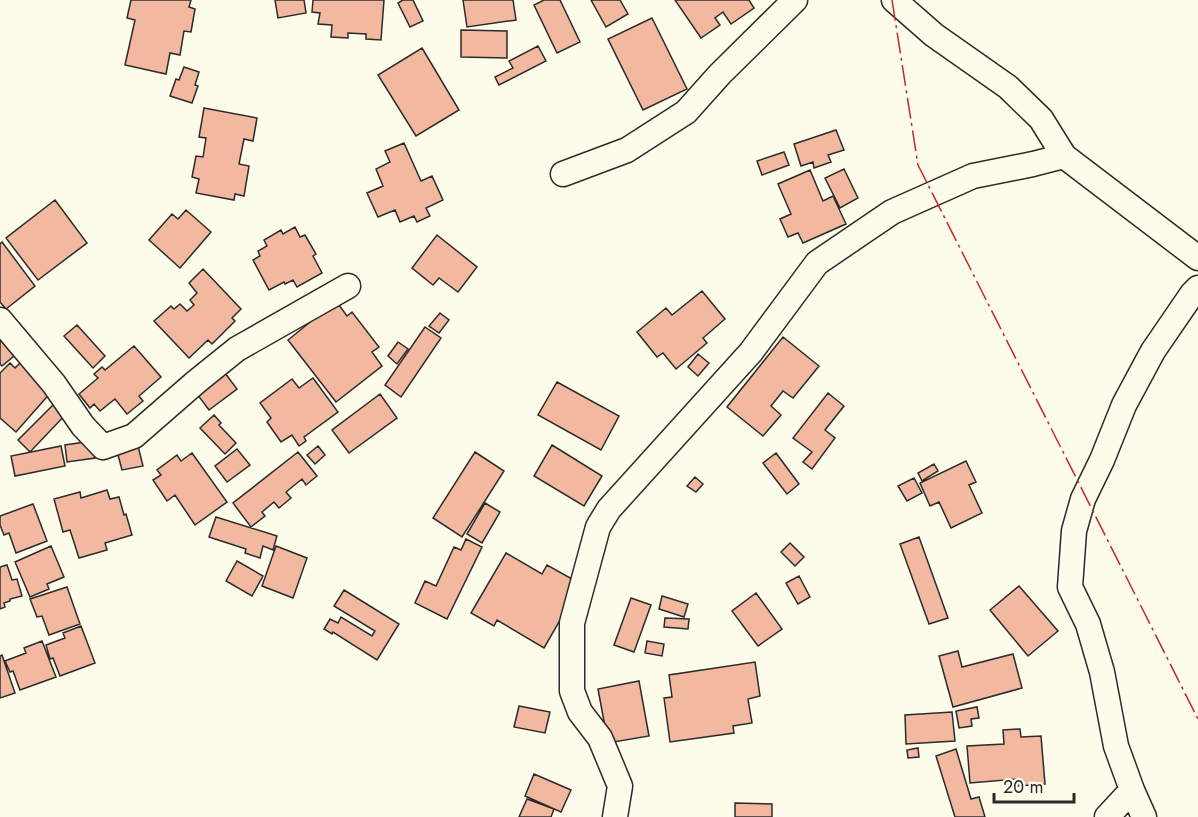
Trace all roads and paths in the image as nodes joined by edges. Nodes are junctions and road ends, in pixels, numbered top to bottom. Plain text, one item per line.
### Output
1 (795, 0) edge
2 (894, 0) edge
3 (1064, 156) junction
4 (563, 174) dead end
5 (1198, 258) edge
6 (348, 286) dead end
7 (1196, 294) edge
8 (0, 320) edge
9 (1132, 790) junction
10 (615, 817) edge
11 (1107, 817) edge
12 (1144, 817) edge

1 - 4 street
2 - 3 street
3 - 5 street
3 - 10 street
6 - 8 street
7 - 9 street
9 - 11 street
9 - 12 street

